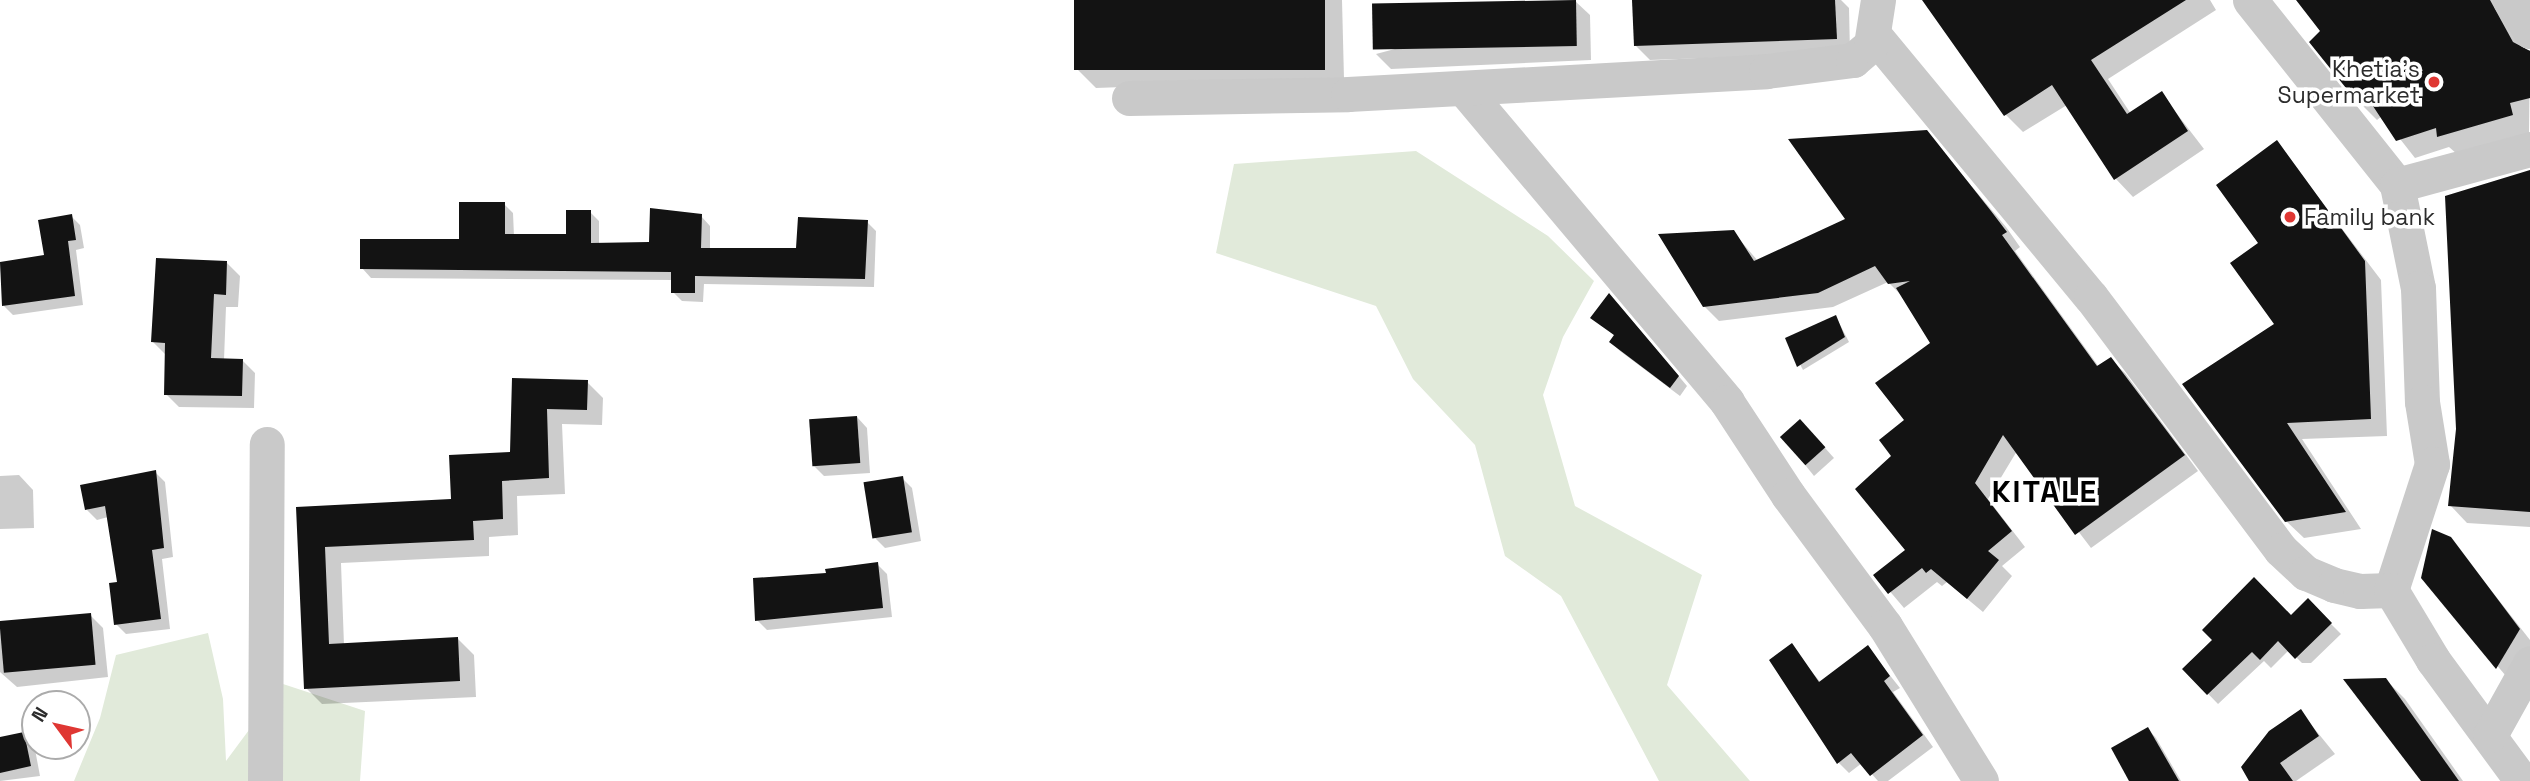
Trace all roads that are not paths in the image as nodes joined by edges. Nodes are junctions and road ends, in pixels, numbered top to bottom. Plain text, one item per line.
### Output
1 (1878, 0) edge
2 (2250, 0) edge
3 (2510, 0) edge
4 (2530, 31) edge
5 (1874, 35) junction
6 (1463, 88) junction
7 (1129, 98) dead end
8 (2530, 149) edge
9 (2397, 185) junction
10 (267, 444) dead end
11 (2391, 590) junction
12 (2530, 663) edge
13 (2490, 735) junction
14 (265, 781) edge
15 (1981, 781) edge
16 (2522, 781) edge

1 - 5 street
2 - 9 street
3 - 4 street
5 - 6 street
5 - 11 street
6 - 7 street
6 - 15 street
8 - 9 street
9 - 11 street
10 - 14 street
11 - 13 street
12 - 13 street
13 - 16 street

